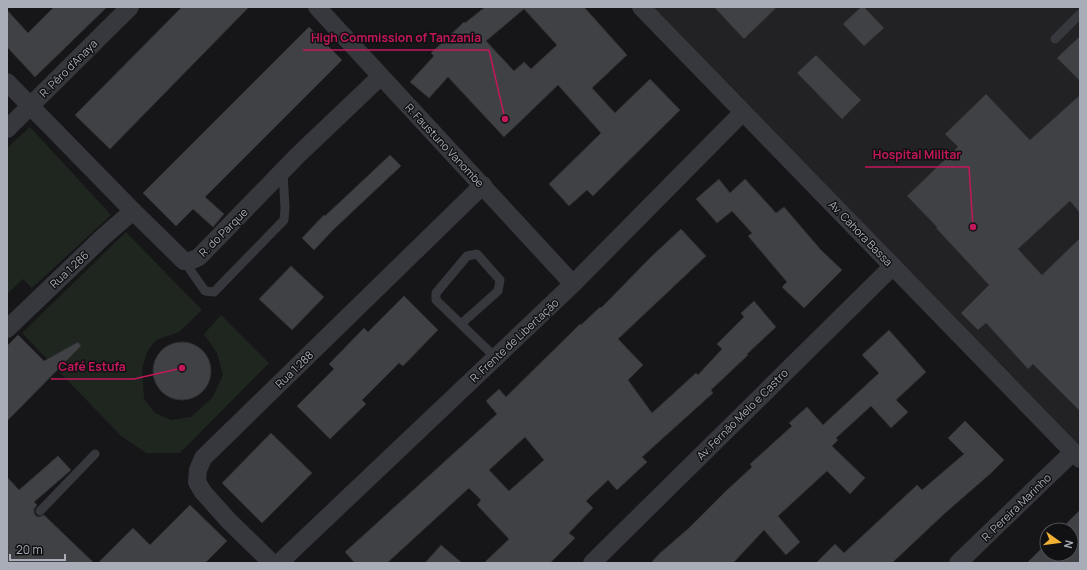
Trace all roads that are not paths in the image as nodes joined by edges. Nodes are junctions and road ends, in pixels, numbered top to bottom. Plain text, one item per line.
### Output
1 (130, 7) edge
2 (316, 7) edge
3 (642, 7) edge
4 (1080, 14) edge
5 (1055, 39) dead end
6 (380, 77) junction
7 (7, 82) edge
8 (30, 106) junction
9 (743, 112) junction
10 (7, 129) edge
11 (283, 170) junction
12 (483, 185) junction
13 (133, 211) junction
14 (184, 261) junction
15 (893, 266) junction
16 (573, 284) junction
17 (461, 324) junction
18 (7, 328) edge
19 (496, 358) junction
20 (95, 454) dead end
21 (1076, 455) edge
22 (40, 511) dead end
23 (272, 563) edge
24 (279, 563) edge
25 (592, 563) edge
26 (958, 563) edge

1 - 8 street, R. Pêro d'Anaya
2 - 6 street, R. Faustuno Vanombe
3 - 9 street, Av. Cahora Bassa
4 - 5 lane
6 - 11 street, R. do Parque
6 - 12 street, R. Faustuno Vanombe
7 - 8 street
8 - 10 street, R. Pêro d'Anaya
8 - 13 street
9 - 15 street, Av. Cahora Bassa
9 - 16 street, R. Frente de Libertação
11 - 14 street, R. do Parque
11 - 14 lane
12 - 16 street, R. Faustuno Vanombe
12 - 23 street, Rua 1.288
13 - 14 street
13 - 18 street, Rua 1.286
15 - 21 street, Av. Cahora Bassa
15 - 25 street, Av. Fernão Melo e Castro
16 - 19 street, R. Frente de Libertação
17 - 17 lane
17 - 19 lane
19 - 24 street, R. Frente de Libertação
20 - 22 lane
21 - 26 street, R. Pereira Marinho

